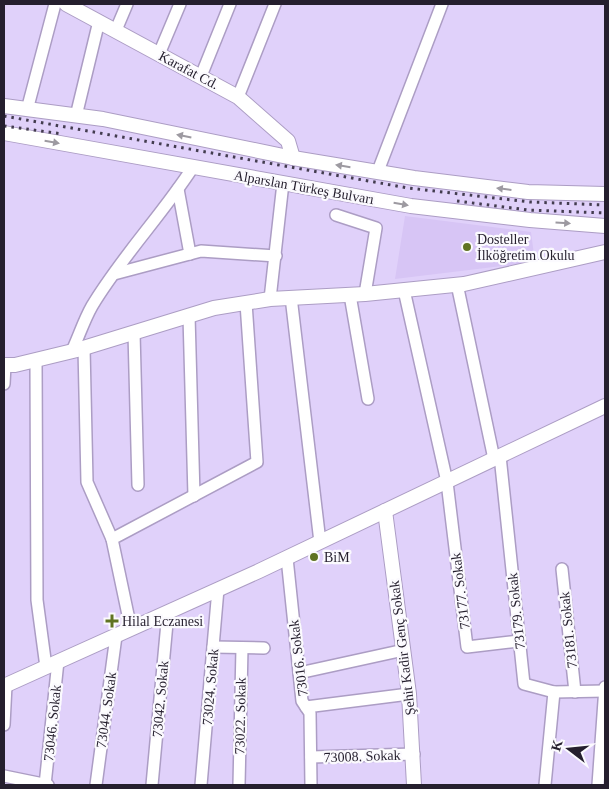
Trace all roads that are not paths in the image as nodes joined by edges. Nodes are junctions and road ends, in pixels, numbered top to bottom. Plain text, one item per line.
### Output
1 (55, 4) edge
2 (127, 4) edge
3 (180, 4) edge
4 (230, 4) edge
5 (275, 4) edge
6 (442, 4) edge
7 (71, 5) edge
8 (99, 21) junction
9 (116, 30) junction
10 (159, 54) junction
11 (201, 76) junction
12 (238, 97) junction
13 (4, 106) edge
14 (27, 110) junction
15 (76, 116) junction
16 (4, 133) edge
17 (294, 158) junction
18 (193, 166) junction
19 (378, 171) junction
20 (283, 183) junction
21 (178, 189) junction
22 (605, 194) edge
23 (336, 215) dead end
24 (605, 226) edge
25 (605, 252) edge
26 (190, 254) junction
27 (276, 256) junction
28 (114, 274) junction
29 (457, 284) junction
30 (404, 290) junction
31 (365, 294) junction
32 (350, 295) junction
33 (292, 297) junction
34 (270, 299) junction
35 (246, 303) junction
36 (189, 316) junction
37 (134, 333) junction
38 (78, 349) junction
39 (36, 360) junction
40 (4, 365) edge
41 (4, 384) edge
42 (368, 399) dead end
43 (605, 406) edge
44 (497, 458) junction
45 (447, 482) junction
46 (138, 485) dead end
47 (194, 496) junction
48 (385, 511) junction
49 (112, 539) junction
50 (320, 542) junction
51 (287, 558) junction
52 (562, 569) dead end
53 (218, 589) junction
54 (168, 612) junction
55 (131, 629) junction
56 (116, 636) junction
57 (520, 641) junction
58 (213, 647) junction
59 (242, 648) junction
60 (264, 648) dead end
61 (404, 650) junction
62 (52, 664) junction
63 (299, 673) junction
64 (5, 685) edge
65 (605, 690) edge
66 (554, 692) junction
67 (575, 692) junction
68 (410, 694) junction
69 (306, 707) junction
70 (4, 725) edge
71 (414, 754) junction
72 (311, 757) junction
73 (4, 776) edge
74 (46, 785) edge
75 (96, 785) edge
76 (152, 785) edge
77 (201, 785) edge
78 (239, 785) edge
79 (311, 785) edge
80 (414, 785) edge
81 (545, 785) edge
82 (598, 785) edge

1 - 14 street
2 - 9 street
3 - 10 street
4 - 11 street
5 - 12 street
6 - 19 street
7 - 8 main road, Karafat Cd.
8 - 9 main road, Karafat Cd.
8 - 15 street
9 - 10 main road, Karafat Cd.
10 - 11 main road, Karafat Cd.
11 - 12 main road, Karafat Cd.
12 - 17 main road, Karafat Cd.
13 - 14 main road, Alparslan Türkeş Bulvarı
14 - 15 main road, Alparslan Türkeş Bulvarı
17 -> 15 main road, Alparslan Türkeş Bulvarı
16 -> 18 main road, Alparslan Türkeş Bulvarı
19 -> 17 main road, Alparslan Türkeş Bulvarı
18 - 20 main road, Alparslan Türkeş Bulvarı
18 - 21 street
22 -> 19 main road, Alparslan Türkeş Bulvarı
20 -> 24 main road, Alparslan Türkeş Bulvarı
20 - 27 street
21 - 26 street
21 - 28 street
23 - 31 street
25 - 29 main road
26 - 27 street
26 - 28 street
27 - 34 street
28 - 38 street
29 - 30 main road
29 - 44 street, 73179. Sokak
30 - 31 main road
30 - 45 street
31 - 32 main road
32 - 33 main road
32 - 42 street
33 - 34 main road
33 - 50 street
34 - 35 main road
35 - 36 main road
35 - 47 street
36 - 37 main road
36 - 47 street
37 - 38 main road
37 - 46 street
38 - 39 main road
38 - 49 street
39 - 40 main road
39 - 62 street, 73046. Sokak
40 - 41 street
43 - 44 main road
44 - 45 main road
44 - 57 street, 73179. Sokak
45 - 48 main road
45 - 57 street, 73177. Sokak
47 - 49 street
48 - 50 main road
48 - 61 main road, Şehit Kadir Genç Sokak
49 - 55 street
50 - 51 main road
51 - 53 main road
51 - 63 street, 73016. Sokak
52 - 67 street, 73181. Sokak
53 - 54 main road
53 - 58 street, 73024. Sokak
54 - 55 main road
54 - 76 street, 73042. Sokak
55 - 56 main road
56 - 62 main road
56 - 75 street, 73044. Sokak
57 - 66 street, 73179. Sokak
58 - 59 street
58 - 77 street, 73024. Sokak
59 - 60 street
59 - 78 street, 73022. Sokak
61 - 63 street
61 - 68 main road, Şehit Kadir Genç Sokak
62 - 64 main road
62 - 74 street, 73046. Sokak
63 - 69 street, 73016. Sokak
64 - 70 street
65 - 67 street, 73179. Sokak
65 - 82 street
66 - 67 street, 73179. Sokak
66 - 81 street
68 - 69 street
68 - 71 main road, Şehit Kadir Genç Sokak
69 - 72 street, 73016. Sokak
71 - 72 street, 73008. Sokak
71 - 80 main road, Şehit Kadir Genç Sokak
72 - 79 street, 73016. Sokak
73 - 74 street

